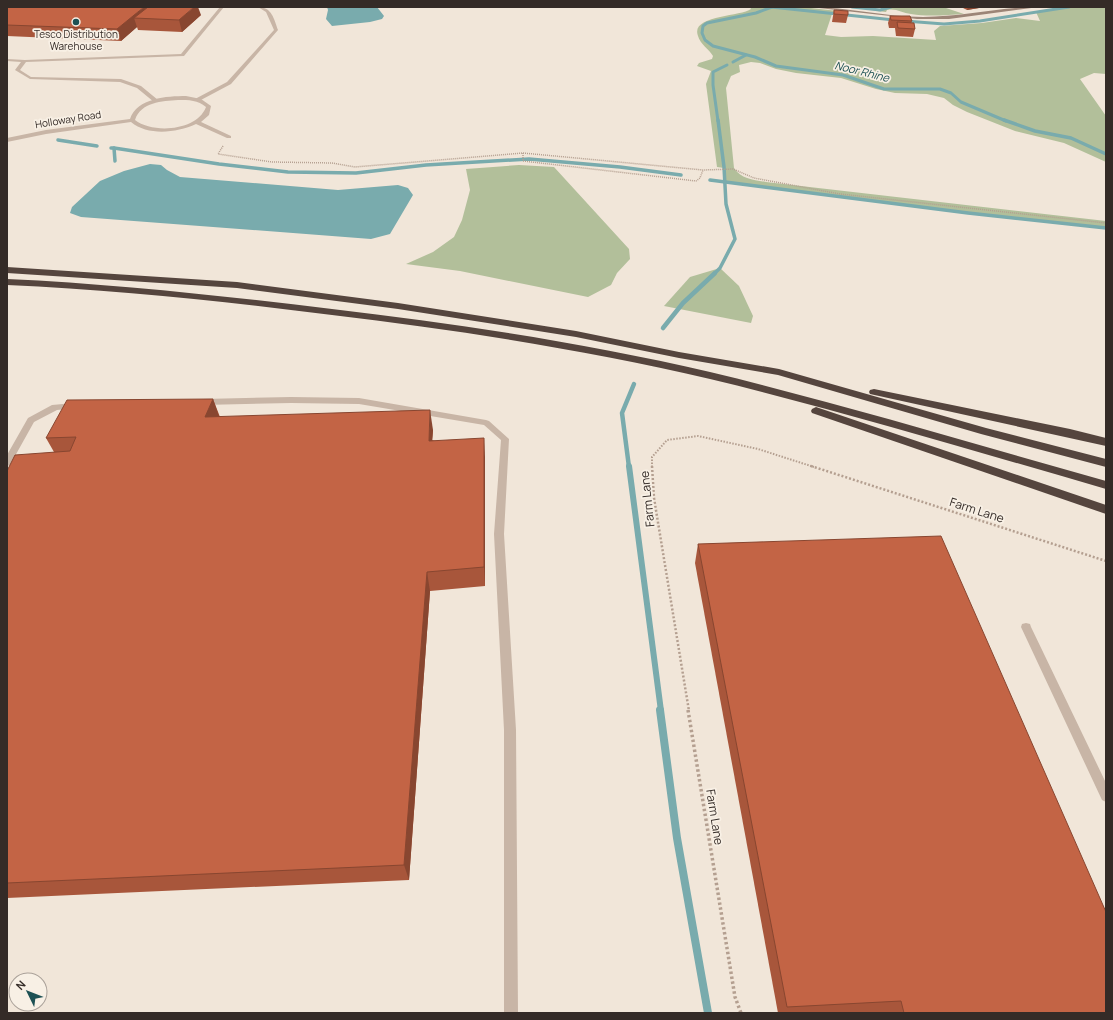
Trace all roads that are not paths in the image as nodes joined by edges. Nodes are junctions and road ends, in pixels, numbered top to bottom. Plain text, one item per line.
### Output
1 (222, 7) edge
2 (260, 7) edge
3 (812, 7) edge
4 (1037, 7) edge
5 (7, 60) edge
6 (25, 61) junction
7 (197, 100) junction
8 (156, 101) junction
9 (132, 120) junction
10 (196, 122) junction
11 (229, 137) dead end
12 (7, 140) edge
13 (7, 270) edge
14 (7, 282) edge
15 (692, 372) junction
16 (779, 372) junction
17 (190, 403) edge
18 (87, 406) edge
19 (1106, 442) edge
20 (7, 463) edge
21 (1106, 463) edge
22 (1106, 485) edge
23 (1106, 510) edge
24 (1026, 627) dead end
25 (1106, 796) edge
26 (511, 1013) edge

1 - 6 lane
2 - 7 lane
3 - 4 main road
5 - 6 lane
6 - 8 lane
7 - 8 street
7 - 10 street
8 - 9 street
9 - 10 street
9 - 12 street, Holloway Road
10 - 11 street
13 - 16 highway
14 - 15 highway
15 - 22 highway
15 - 23 highway
16 - 19 highway
16 - 21 highway
17 - 26 lane
18 - 20 lane
24 - 25 lane

